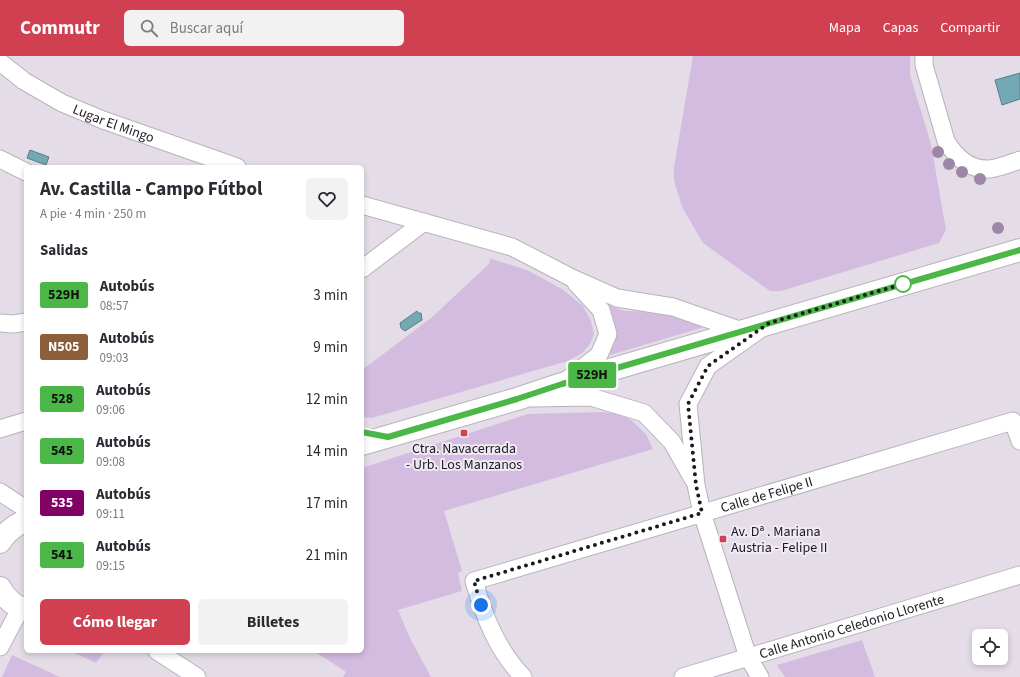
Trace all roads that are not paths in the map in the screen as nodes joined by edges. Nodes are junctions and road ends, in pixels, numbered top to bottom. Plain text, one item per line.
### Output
1 (924, 56) edge
2 (0, 62) edge
3 (0, 158) edge
4 (1020, 160) edge
5 (231, 165) edge
6 (24, 171) edge
7 (364, 206) edge
8 (424, 222) junction
9 (1020, 250) edge
10 (364, 267) edge
11 (572, 278) junction
12 (24, 322) edge
13 (0, 323) edge
14 (769, 323) junction
15 (742, 331) junction
16 (562, 384) junction
17 (517, 399) junction
18 (24, 422) edge
19 (0, 429) edge
20 (1020, 441) edge
21 (364, 443) edge
22 (696, 485) junction
23 (0, 492) edge
24 (24, 508) edge
25 (702, 513) junction
26 (24, 522) edge
27 (1, 536) edge
28 (1020, 575) edge
29 (0, 588) edge
30 (23, 609) edge
31 (0, 647) edge
32 (161, 653) edge
33 (748, 657) junction
34 (197, 677) edge
35 (523, 677) edge
36 (683, 677) edge
37 (760, 677) edge

1 - 4 street
2 - 5 street, Lugar El Mingo
3 - 6 street
7 - 8 street
8 - 10 street
8 - 11 street
9 - 14 street
11 - 15 street
11 - 16 street
12 - 13 street
14 - 15 street
14 - 22 street
15 - 16 street
16 - 17 street
17 - 21 street
17 - 22 street
18 - 19 street
20 - 25 street, Calle de Felipe II
22 - 25 street
23 - 24 street
25 - 33 street
25 - 35 street, Calle de Felipe II
26 - 27 street
28 - 33 street, Calle Antonio Celedonio Llorente
29 - 30 street
30 - 31 street
32 - 34 street
33 - 36 street, Calle Antonio Celedonio Llorente
33 - 37 street

